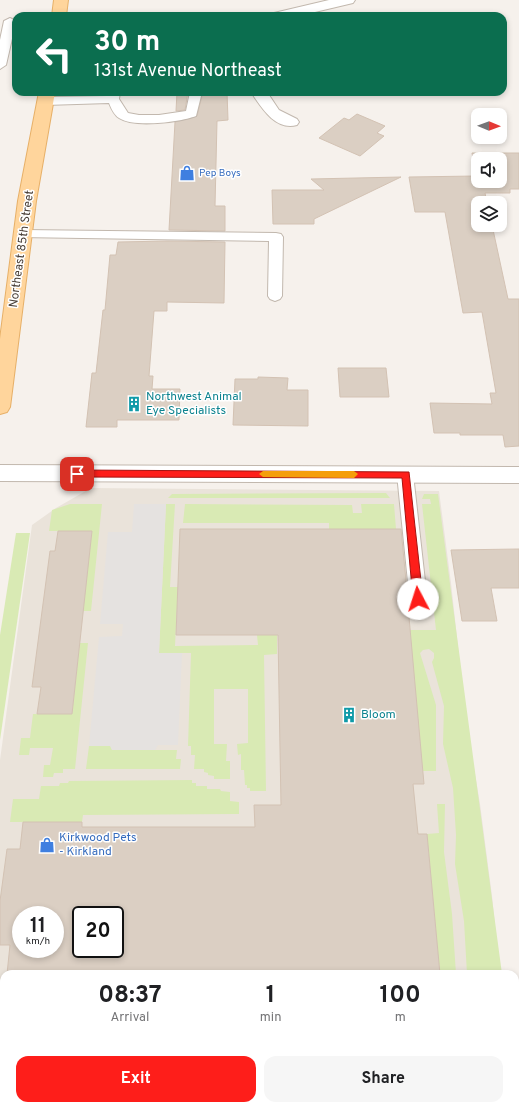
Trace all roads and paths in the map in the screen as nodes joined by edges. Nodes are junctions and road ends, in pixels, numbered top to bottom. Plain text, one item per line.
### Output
1 (61, 0) edge
2 (348, 0) edge
3 (60, 12) edge
4 (296, 12) edge
5 (10, 20) dead end
6 (0, 65) edge
7 (12, 65) edge
8 (46, 96) edge
9 (114, 96) edge
10 (195, 96) edge
11 (262, 96) edge
12 (291, 122) dead end
13 (24, 234) junction
14 (275, 296) dead end
15 (0, 407) edge
16 (0, 473) edge
17 (406, 474) junction
18 (519, 475) edge
19 (408, 599) dead end

1 - 3 main road
2 - 4 street
5 - 6 lane
6 - 7 lane
8 - 13 main road, Northeast 85th Street
9 - 10 lane
11 - 12 street
13 - 14 lane
13 - 15 main road, Northeast 85th Street
16 - 17 street
17 - 18 street
17 - 19 lane

